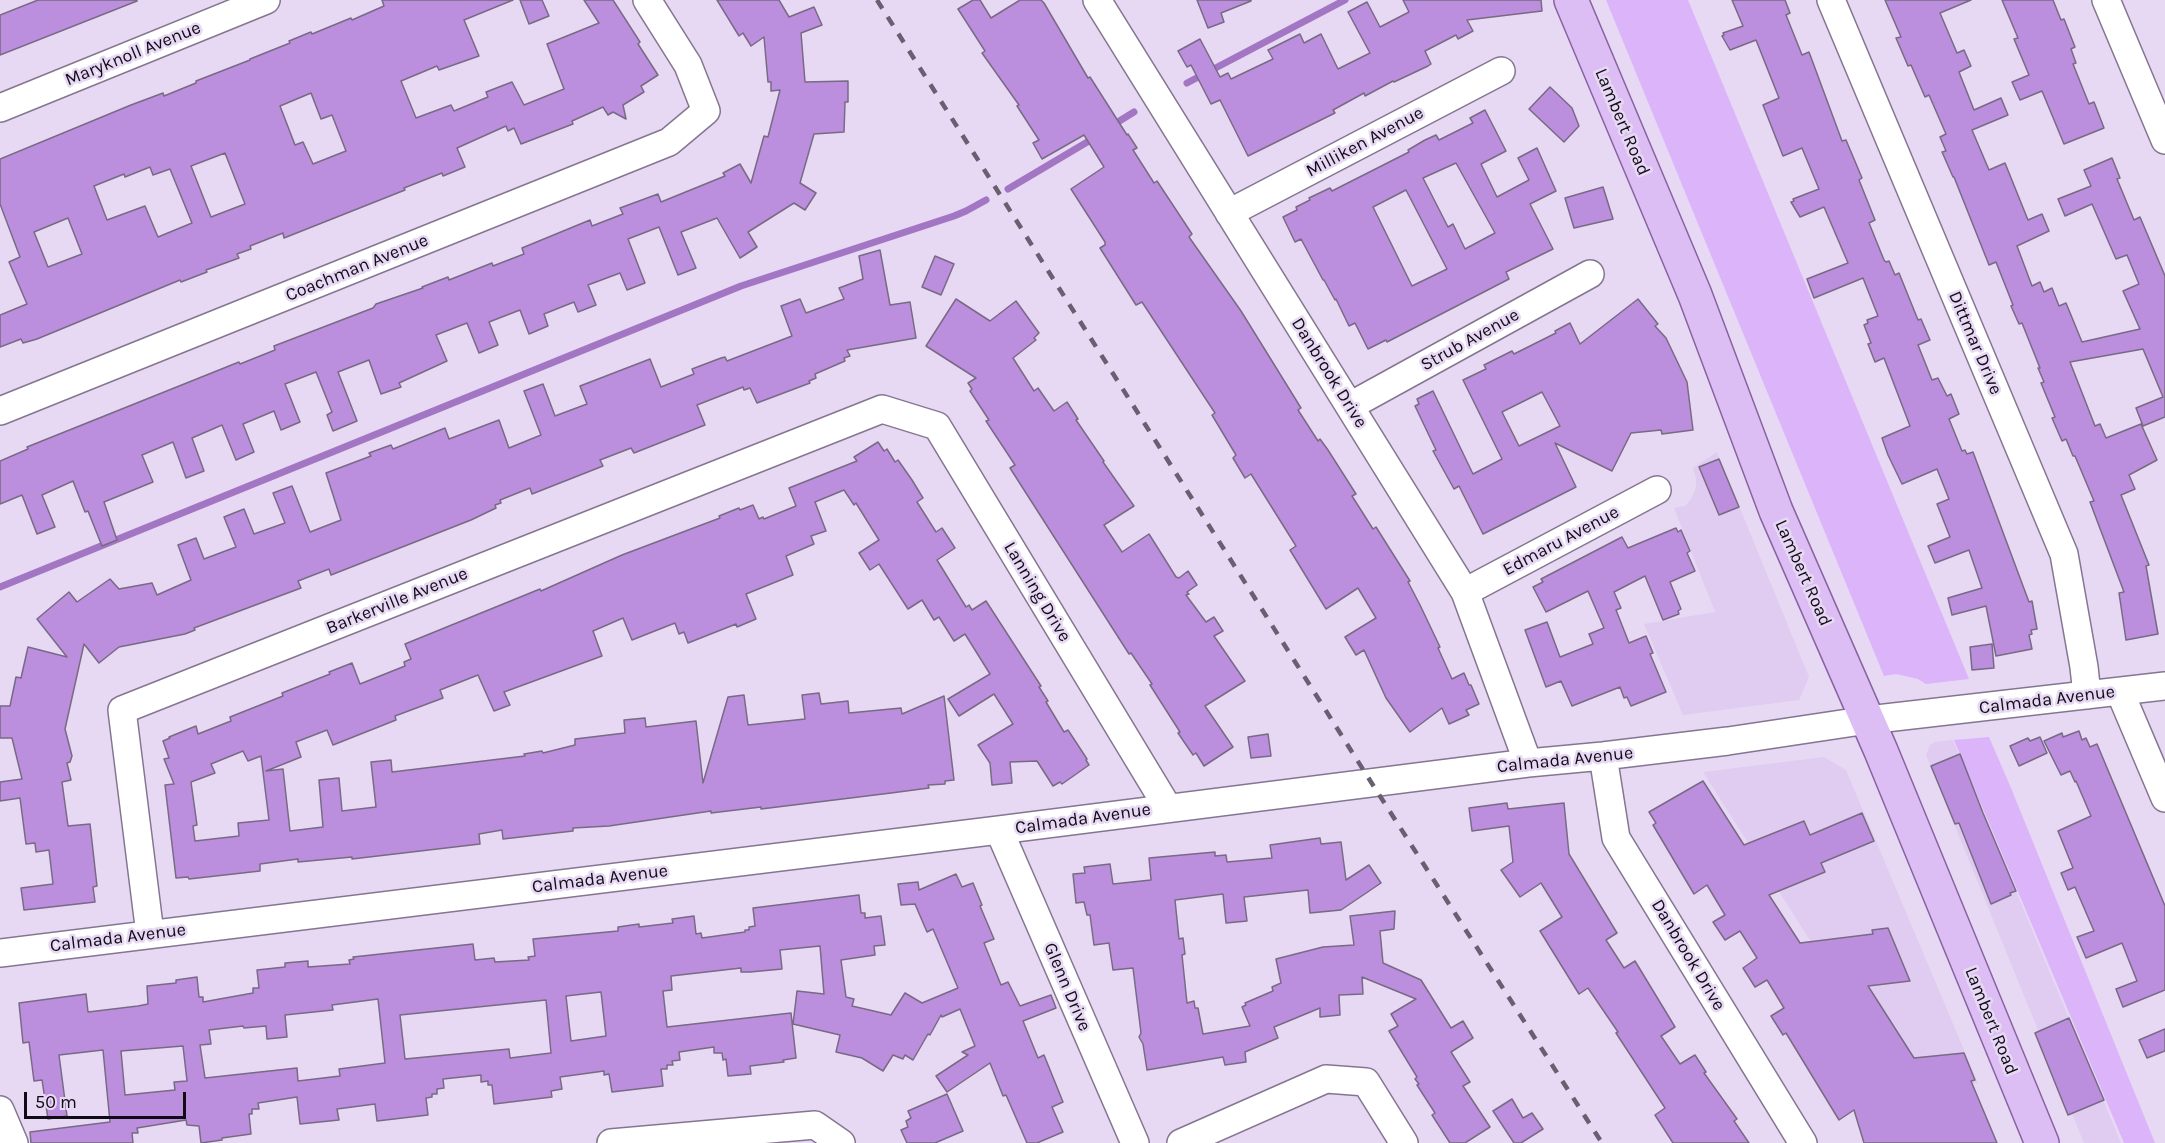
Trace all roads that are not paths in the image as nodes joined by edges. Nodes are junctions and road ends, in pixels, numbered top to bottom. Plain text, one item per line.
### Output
1 (266, 0) edge
2 (647, 0) edge
3 (1097, 0) edge
4 (1571, 0) edge
5 (1831, 0) edge
6 (2106, 0) edge
7 (1501, 71) dead end
8 (0, 108) edge
9 (2165, 140) edge
10 (1229, 213) junction
11 (1590, 274) dead end
12 (1350, 406) junction
13 (882, 409) joint
14 (0, 411) edge
15 (1656, 490) dead end
16 (1465, 592) junction
17 (2165, 686) edge
18 (2120, 692) junction
19 (2087, 695) junction
20 (1868, 720) junction
21 (1604, 756) junction
22 (1528, 763) junction
23 (2165, 798) edge
24 (1168, 808) junction
25 (999, 830) junction
26 (150, 934) junction
27 (0, 953) edge
28 (0, 1110) edge
29 (14, 1143) edge
30 (611, 1143) edge
31 (841, 1143) edge
32 (1135, 1143) edge
33 (1180, 1143) edge
34 (1404, 1143) edge
35 (1803, 1143) edge
36 (2042, 1143) edge

1 - 8 street, Maryknoll Avenue
2 - 14 street, Coachman Avenue
3 - 10 street, Danbrook Drive
4 - 20 main road, Lambert Road
5 - 19 street, Dittmar Drive
6 - 9 street
7 - 10 street, Milliken Avenue
10 - 12 street, Danbrook Drive
11 - 12 street, Strub Avenue
12 - 16 street, Danbrook Drive
13 - 24 street, Lanning Drive
13 - 26 street, Barkerville Avenue
15 - 16 street, Edmaru Avenue
16 - 22 street, Danbrook Drive
17 - 18 street, Calmada Avenue
18 - 19 street, Calmada Avenue
18 - 23 street
19 - 20 street, Calmada Avenue
20 - 21 street, Calmada Avenue
20 - 36 main road, Lambert Road
21 - 22 street, Calmada Avenue
21 - 35 street, Danbrook Drive
22 - 24 street, Calmada Avenue
24 - 25 street, Calmada Avenue
25 - 26 street, Calmada Avenue
25 - 32 street, Glenn Drive
26 - 27 street, Calmada Avenue
28 - 29 street
30 - 31 street
33 - 34 street

